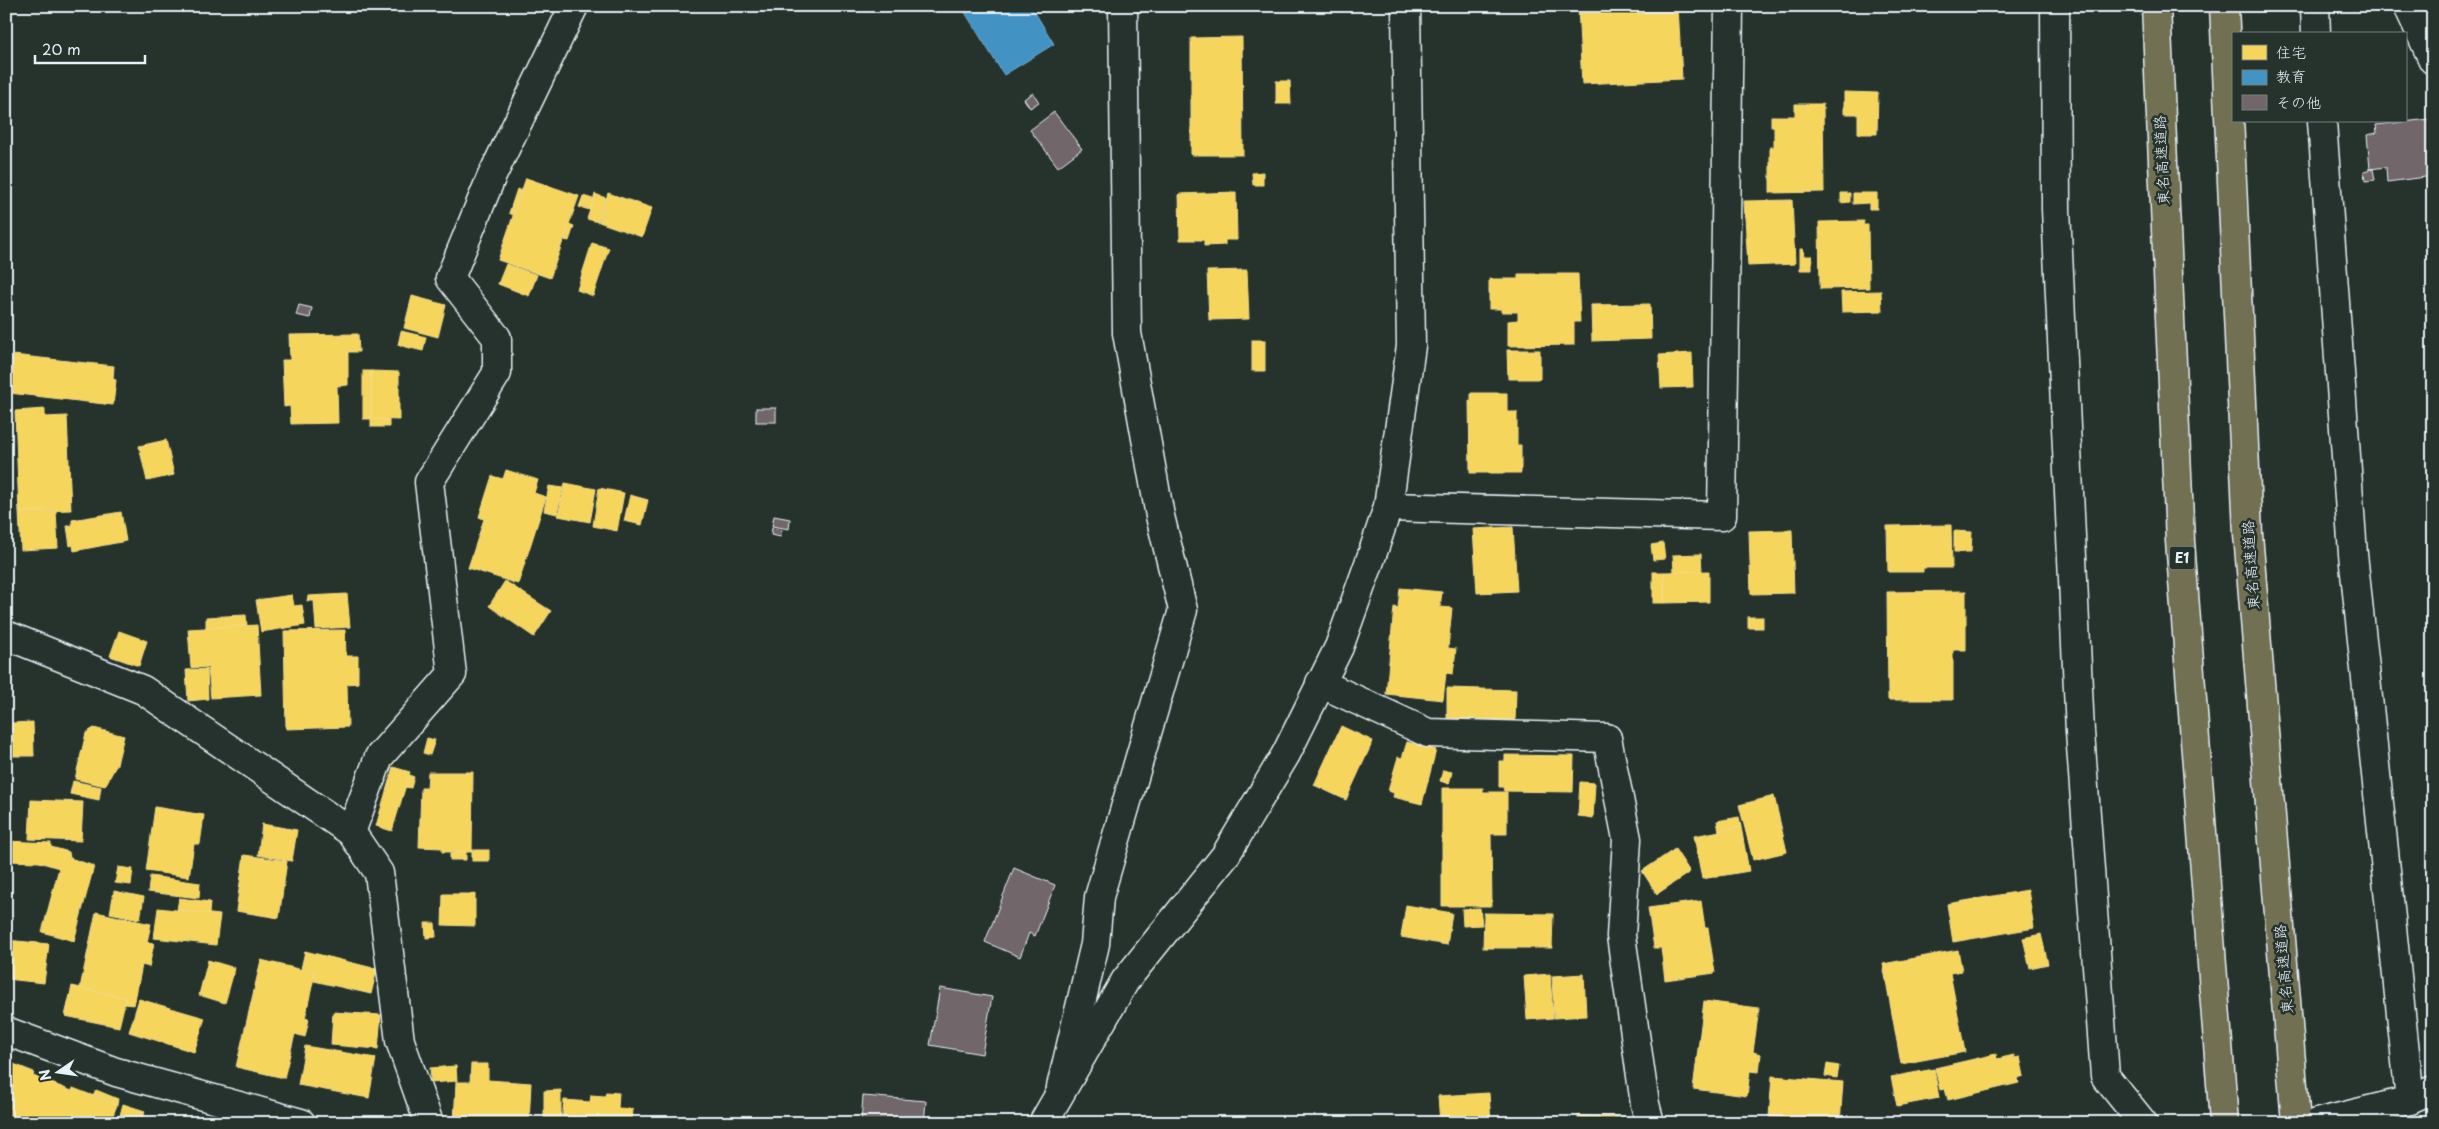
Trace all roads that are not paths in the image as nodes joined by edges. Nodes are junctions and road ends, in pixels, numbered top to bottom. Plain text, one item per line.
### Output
1 (574, 6) edge
2 (1123, 6) edge
3 (1406, 6) edge
4 (1729, 6) edge
5 (2055, 6) edge
6 (2156, 6) edge
7 (2224, 6) edge
8 (2315, 6) edge
9 (2408, 6) edge
10 (2316, 32) edge
11 (2433, 60) edge
12 (2322, 122) edge
13 (1388, 507) junction
14 (6, 635) edge
15 (1320, 683) junction
16 (351, 832) junction
17 (6, 1030) edge
18 (1059, 1093) junction
19 (2421, 1095) edge
20 (2223, 1115) edge
21 (2349, 1120) edge
22 (301, 1123) edge
23 (428, 1123) edge
24 (1043, 1123) edge
25 (1650, 1123) edge
26 (2144, 1123) edge
27 (2296, 1123) edge
28 (2316, 1123) edge

1 - 16 street
2 - 18 street
3 - 13 street
4 - 13 street
5 - 26 street
6 - 20 highway, 東名高速道路 / E1
7 - 27 highway, 東名高速道路
8 - 10 street
9 - 11 street
12 - 19 street
13 - 15 street
14 - 16 street
15 - 18 street
15 - 25 street
16 - 23 street
17 - 22 street
18 - 24 street
19 - 21 street
21 - 28 street

